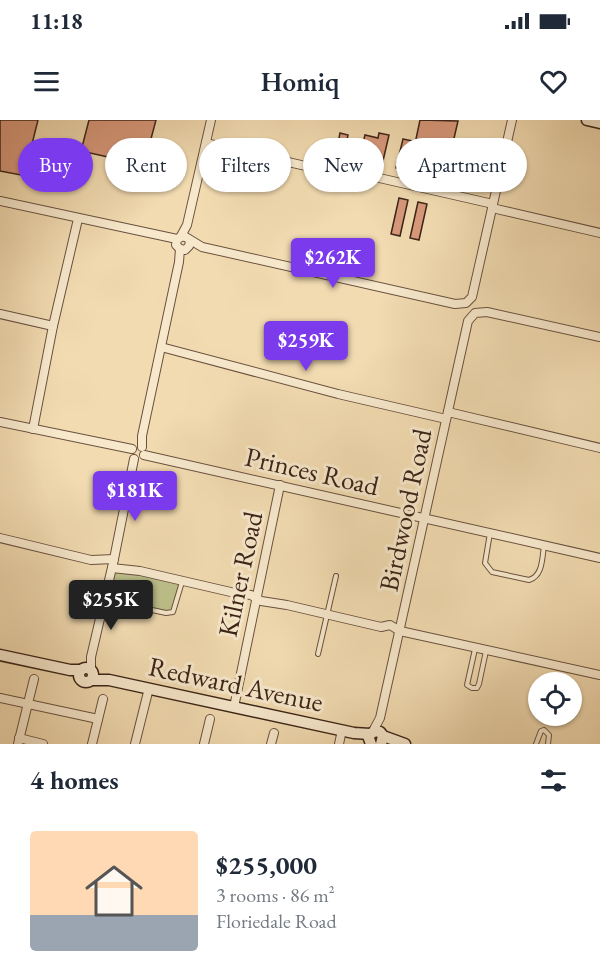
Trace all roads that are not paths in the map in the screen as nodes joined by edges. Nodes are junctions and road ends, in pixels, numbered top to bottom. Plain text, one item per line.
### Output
1 (211, 120) edge
2 (587, 120) edge
3 (512, 122) edge
4 (600, 123) edge
5 (207, 138) edge
6 (291, 163) edge
7 (199, 173) edge
8 (0, 201) edge
9 (493, 206) junction
10 (78, 219) junction
11 (600, 232) edge
12 (183, 243) junction
13 (0, 314) edge
14 (53, 326) junction
15 (599, 335) edge
16 (160, 347) junction
17 (447, 416) junction
18 (0, 422) edge
19 (33, 429) junction
20 (600, 448) edge
21 (138, 453) junction
22 (280, 485) junction
23 (425, 518) junction
24 (490, 533) junction
25 (0, 538) edge
26 (544, 545) junction
27 (600, 558) edge
28 (114, 559) junction
29 (112, 568) junction
30 (336, 576) dead end
31 (183, 581) junction
32 (255, 598) junction
33 (105, 600) junction
34 (327, 614) junction
35 (400, 631) junction
36 (476, 648) junction
37 (486, 650) junction
38 (318, 654) dead end
39 (0, 655) edge
40 (84, 672) junction
41 (600, 675) edge
42 (34, 679) dead end
43 (149, 688) junction
44 (0, 698) edge
45 (103, 699) dead end
46 (27, 704) junction
47 (234, 707) junction
48 (98, 719) junction
49 (210, 719) dead end
50 (342, 730) junction
51 (274, 733) dead end
52 (376, 738) edge
53 (18, 741) edge
54 (403, 743) edge
55 (43, 744) edge
56 (92, 744) edge
57 (135, 744) edge
58 (204, 744) edge
59 (272, 744) edge
60 (339, 744) edge
61 (536, 744) edge
62 (548, 744) edge

1 - 5 street
2 - 4 street
3 - 9 street
6 - 9 street
7 - 12 street
8 - 10 street
9 - 11 street
9 - 12 street
10 - 12 street
10 - 14 street
12 - 16 street
13 - 14 street
14 - 19 street
15 - 17 street, Birdwood Road
16 - 17 street
16 - 21 street
17 - 20 street
17 - 23 street, Birdwood Road
18 - 19 street, Princes Road
19 - 21 street, Princes Road
21 - 22 street, Princes Road
21 - 28 street
22 - 23 street, Princes Road
22 - 32 street, Kilner Road
23 - 24 street, Princes Road
23 - 35 street, Birdwood Road
24 - 26 street, Princes Road
24 - 26 lane
25 - 28 street
26 - 27 street, Princes Road
28 - 29 street
29 - 31 street
29 - 33 street
30 - 34 lane
31 - 32 street
31 - 33 lane
32 - 34 street
32 - 47 street, Kilner Road
33 - 40 street
34 - 35 street
34 - 38 lane
35 - 36 street
35 - 52 street, Birdwood Road
36 - 37 street
36 - 37 lane
37 - 41 street
39 - 40 street, Redward Avenue
40 - 43 street, Redward Avenue
42 - 46 street
43 - 47 street, Redward Avenue
43 - 57 street
44 - 46 street
45 - 48 street
46 - 48 street
46 - 53 street
47 - 50 street, Redward Avenue
48 - 56 street
49 - 58 street
50 - 52 street, Redward Avenue
50 - 60 street
51 - 59 street
52 - 54 street, Redward Avenue
53 - 55 street
61 - 62 lane

